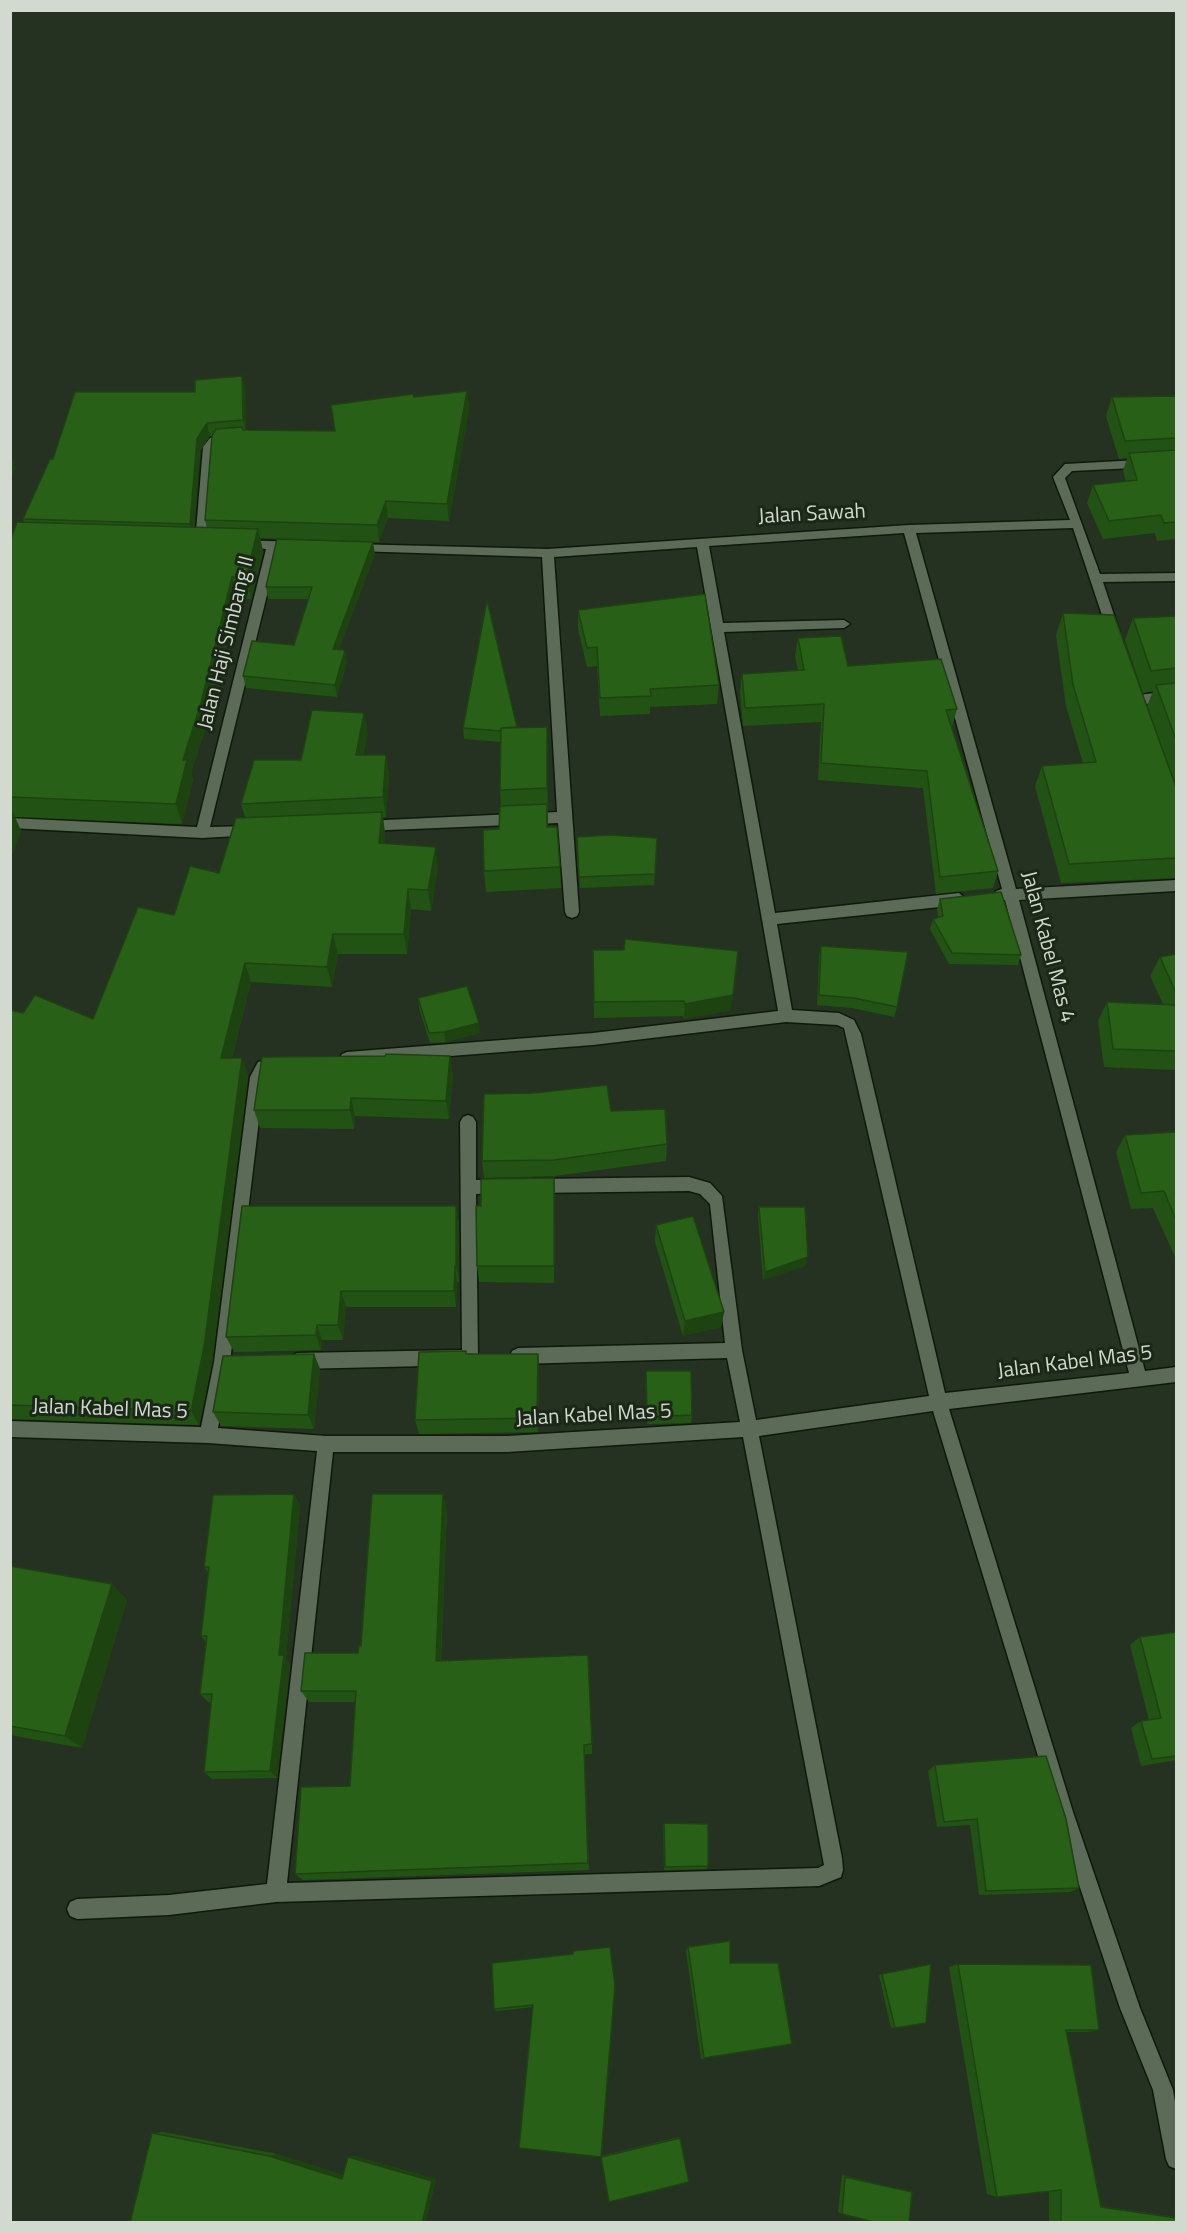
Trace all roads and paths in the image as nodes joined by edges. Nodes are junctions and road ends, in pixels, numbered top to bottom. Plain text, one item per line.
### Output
1 (244, 437) edge
2 (1176, 462) edge
3 (1078, 524) junction
4 (909, 529) junction
5 (702, 541) junction
6 (200, 543) edge
7 (231, 544) edge
8 (273, 545) junction
9 (309, 546) edge
10 (345, 547) edge
11 (548, 553) junction
12 (1176, 577) edge
13 (1096, 578) junction
14 (844, 624) dead end
15 (717, 628) junction
16 (1118, 644) edge
17 (1176, 696) edge
18 (1136, 700) edge
19 (564, 817) junction
20 (10, 823) edge
21 (354, 827) edge
22 (260, 831) edge
23 (202, 833) junction
24 (1176, 885) edge
25 (1011, 894) junction
26 (572, 912) dead end
27 (768, 919) junction
28 (786, 1016) junction
29 (336, 1059) edge
30 (290, 1062) edge
31 (468, 1122) dead end
32 (469, 1187) junction
33 (734, 1350) junction
34 (504, 1356) edge
35 (281, 1361) edge
36 (1176, 1375) edge
37 (1139, 1378) junction
38 (939, 1402) junction
39 (10, 1429) edge
40 (750, 1429) junction
41 (208, 1435) junction
42 (326, 1444) junction
43 (276, 1893) junction
44 (77, 1909) dead end
45 (1176, 2159) edge

1 - 6 street
2 - 3 street
3 - 4 street, Jalan Sawah
3 - 13 street
4 - 5 street, Jalan Sawah
4 - 25 street, Jalan Kabel Mas 4
5 - 11 street, Jalan Sawah
5 - 15 street
7 - 8 street, Jalan Haji Simbang II
8 - 9 street
8 - 23 street, Jalan Haji Simbang II
10 - 11 street, Jalan Sawah
11 - 19 street
12 - 13 street
13 - 16 street
14 - 15 street
15 - 27 street
17 - 18 street
19 - 21 street
19 - 26 street
20 - 23 street
22 - 23 street
24 - 25 street
25 - 27 street
25 - 37 street, Jalan Kabel Mas 4
27 - 28 street
28 - 29 street
28 - 38 street
30 - 41 street
31 - 32 street
32 - 33 street
32 - 35 street
33 - 34 street
33 - 40 street
36 - 37 street, Jalan Kabel Mas 5
37 - 38 street, Jalan Kabel Mas 5
38 - 40 street, Jalan Kabel Mas 5
38 - 45 street
39 - 41 street, Jalan Kabel Mas 5
40 - 42 street, Jalan Kabel Mas 5
40 - 43 street
41 - 42 street, Jalan Kabel Mas 5
42 - 43 street
43 - 44 street

